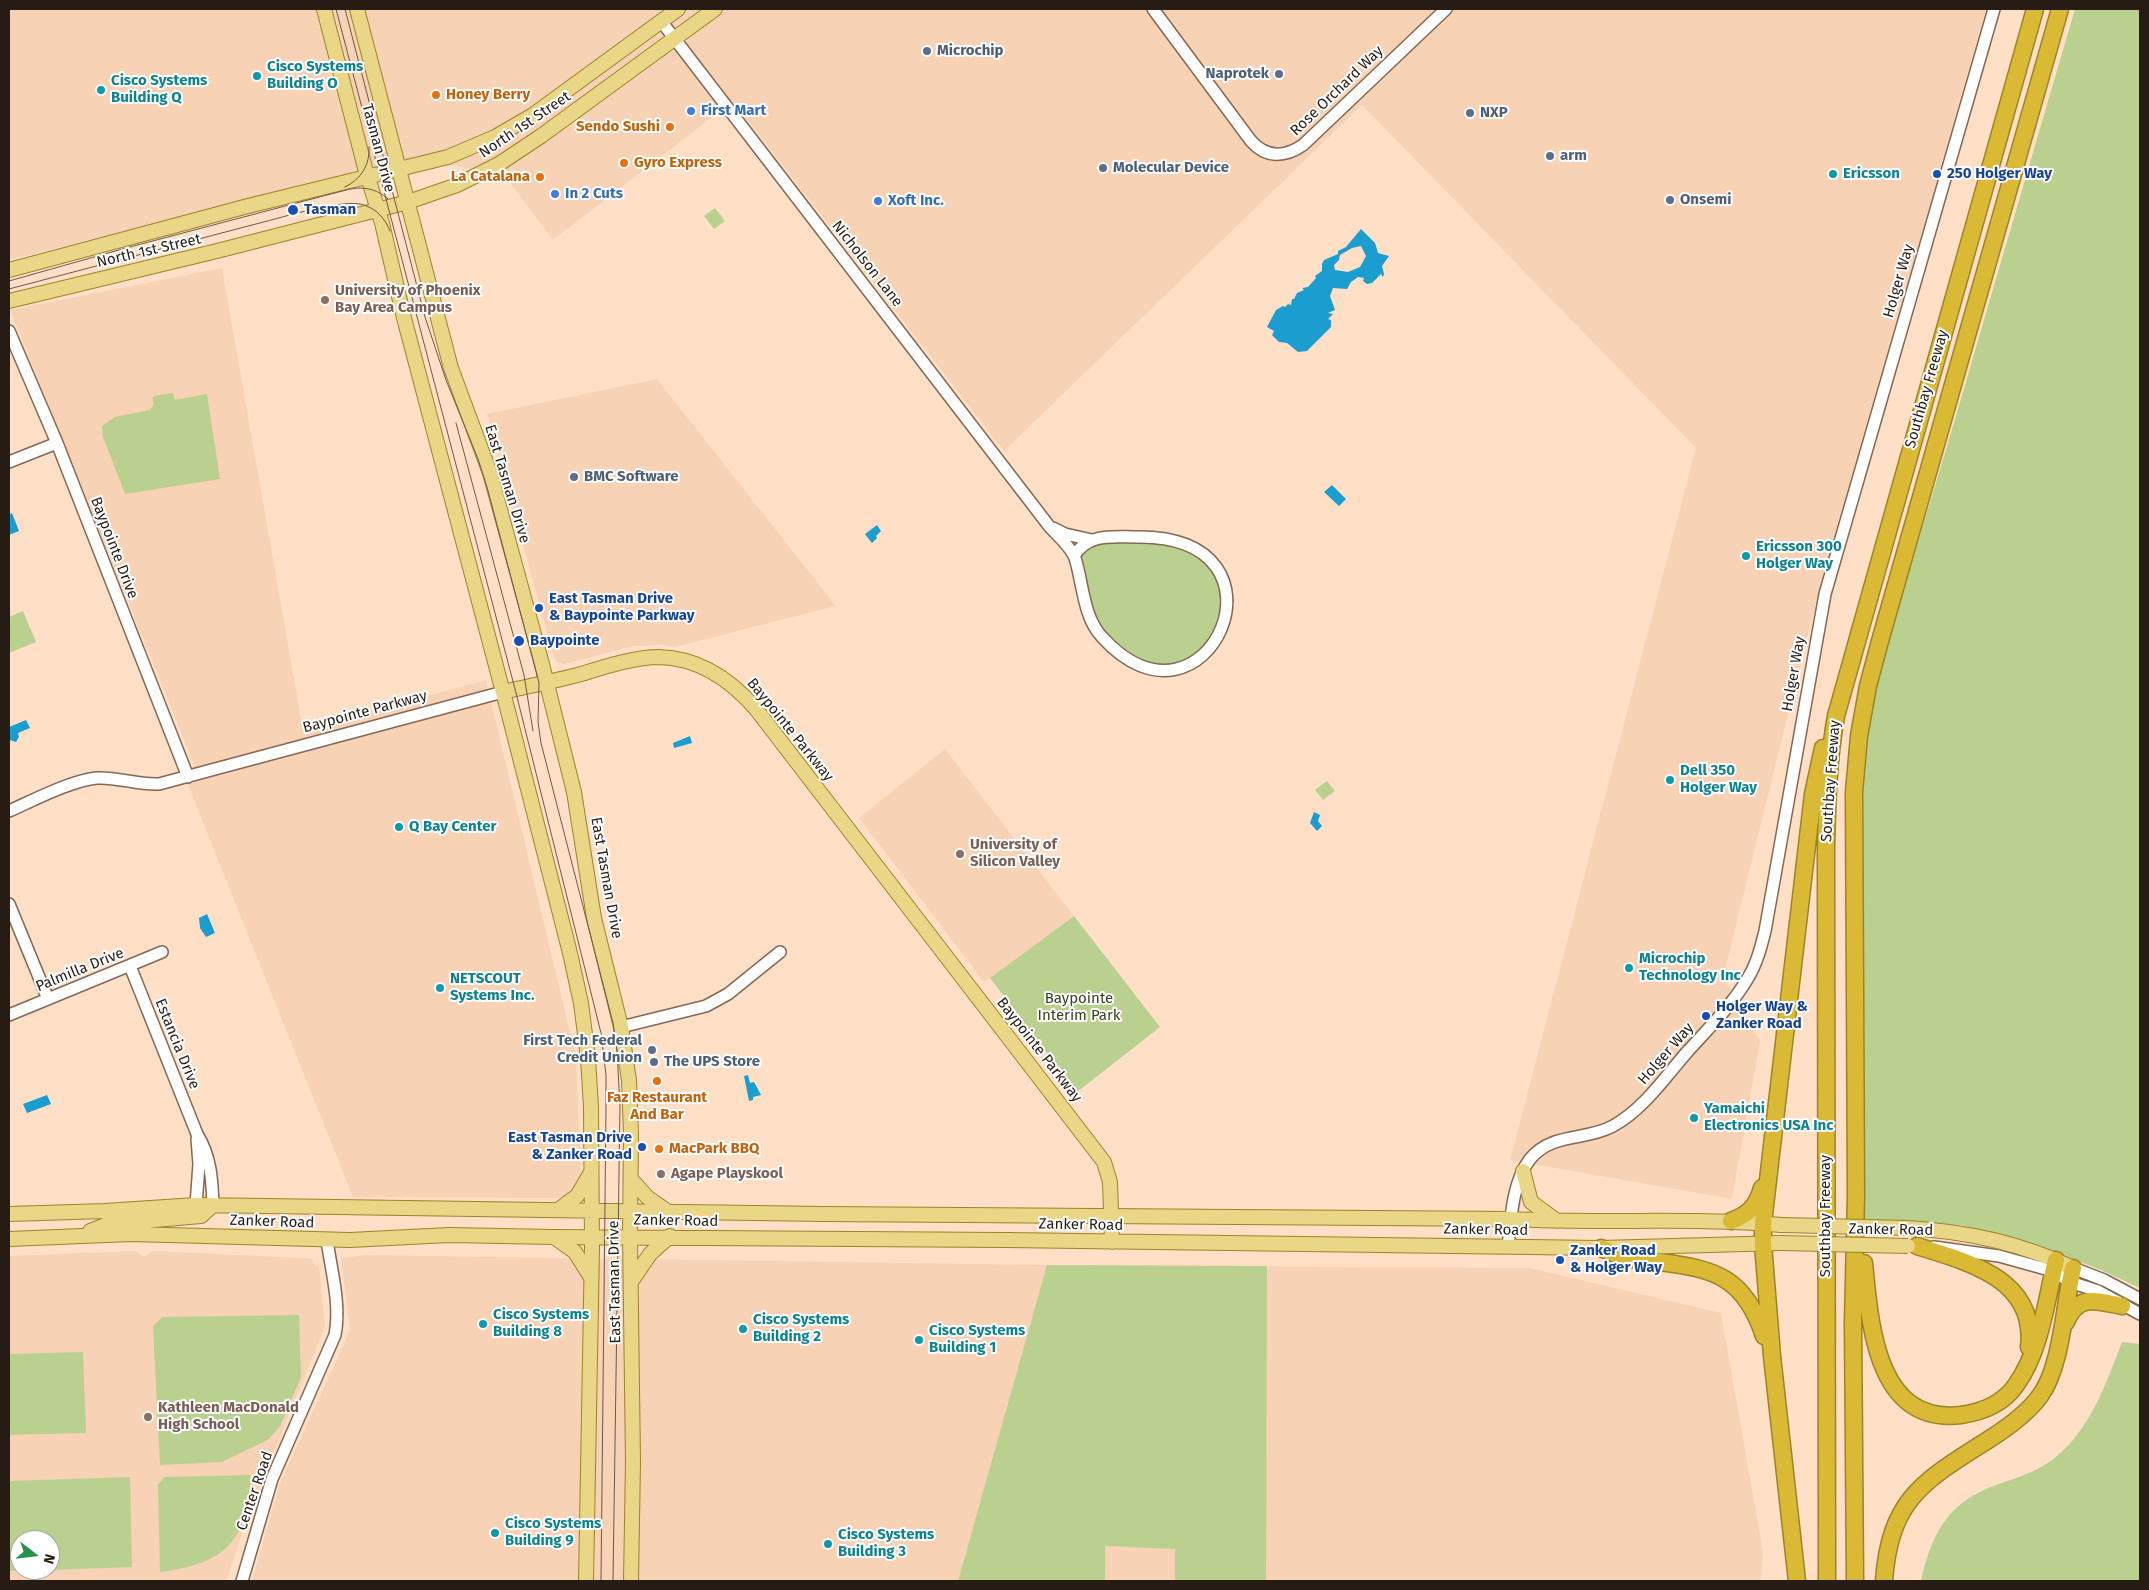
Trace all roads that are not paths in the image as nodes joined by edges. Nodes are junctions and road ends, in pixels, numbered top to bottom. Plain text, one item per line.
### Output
1 (324, 9) edge
2 (357, 9) edge
3 (678, 9) edge
4 (715, 9) edge
5 (1153, 9) edge
6 (1446, 9) edge
7 (1994, 9) edge
8 (2035, 9) edge
9 (2060, 9) edge
10 (661, 21) junction
11 (674, 39) junction
12 (400, 168) junction
13 (368, 176) junction
14 (408, 202) junction
15 (378, 209) junction
16 (9, 270) edge
17 (9, 301) edge
18 (9, 331) edge
19 (57, 443) junction
20 (9, 462) edge
21 (1923, 490) junction
22 (1049, 526) junction
23 (1092, 540) junction
24 (1074, 556) junction
25 (545, 682) junction
26 (503, 692) junction
27 (1836, 716) junction
28 (188, 777) junction
29 (9, 811) edge
30 (9, 904) edge
31 (162, 952) dead end
32 (780, 952) dead end
33 (130, 966) junction
34 (48, 999) junction
35 (9, 1015) edge
36 (621, 1027) junction
37 (197, 1134) junction
38 (1770, 1157) junction
39 (1523, 1171) junction
40 (591, 1172) junction
41 (632, 1179) junction
42 (1856, 1196) junction
43 (196, 1204) junction
44 (213, 1205) junction
45 (558, 1210) junction
46 (592, 1210) junction
47 (630, 1210) junction
48 (667, 1211) junction
49 (9, 1214) edge
50 (1111, 1216) junction
51 (1511, 1219) junction
52 (1731, 1221) junction
53 (1557, 1222) junction
54 (1763, 1223) junction
55 (630, 1236) junction
56 (670, 1236) junction
57 (73, 1237) junction
58 (554, 1237) junction
59 (592, 1237) junction
60 (9, 1238) edge
61 (327, 1240) junction
62 (1112, 1242) junction
63 (1763, 1244) junction
64 (1913, 1246) junction
65 (1508, 1247) junction
66 (1601, 1248) junction
67 (2054, 1265) junction
68 (2072, 1275) junction
69 (591, 1279) junction
70 (631, 1282) junction
71 (2140, 1298) edge
72 (2122, 1306) junction
73 (2140, 1314) edge
74 (2060, 1336) junction
75 (1772, 1356) junction
76 (2025, 1371) junction
77 (242, 1581) edge
78 (586, 1581) edge
79 (631, 1581) edge
80 (1798, 1581) edge
81 (1827, 1581) edge
82 (1847, 1581) edge
83 (1854, 1581) edge
84 (1884, 1581) edge

1 - 13 main road, Tasman Drive
2 - 12 main road, Tasman Drive
3 - 10 main road, North 1st Street
4 - 11 main road, North 1st Street
5 - 6 street, Rose Orchard Way
7 - 39 street, Holger Way
8 - 27 highway, Southbay Freeway
9 - 21 highway, Southbay Freeway
10 - 11 street, Nicholson Lane
10 - 12 main road, North 1st Street
11 - 14 main road, North 1st Street
11 - 22 street, Nicholson Lane
12 - 13 main road, North 1st Street
12 - 14 main road, Tasman Drive
13 - 15 main road, Tasman Drive
13 - 16 main road, North 1st Street
14 - 15 main road, North 1st Street
14 - 25 main road, East Tasman Drive
15 - 17 main road, North 1st Street
15 - 26 main road, East Tasman Drive
18 - 19 street, Baypointe Drive
19 - 20 street
19 - 28 street, Baypointe Drive
21 - 42 highway, Southbay Freeway
21 - 82 highway
22 - 23 street, Nicholson Lane
22 - 24 street, Nicholson Lane
23 - 24 street
23 - 24 street, Nicholson Lane
25 - 26 main road, Baypointe Parkway
25 - 36 main road, East Tasman Drive
25 - 50 main road, Baypointe Parkway
26 - 28 street, Baypointe Parkway
26 - 40 main road, East Tasman Drive
27 - 38 highway
27 - 81 highway, Southbay Freeway
28 - 29 street, Baypointe Parkway
30 - 34 street
31 - 33 street, Palmilla Drive
32 - 36 street
33 - 34 street, Palmilla Drive
33 - 37 street, Estancia Drive
34 - 35 street, Palmilla Drive
36 - 41 main road, East Tasman Drive
37 - 43 street, Estancia Drive
37 - 44 street, Estancia Drive
38 - 52 highway
38 - 54 highway
39 - 51 street, Holger Way
39 - 53 main road
40 - 45 main road
40 - 46 main road, East Tasman Drive
41 - 47 main road, East Tasman Drive
41 - 48 main road
42 - 76 highway
42 - 83 highway, Southbay Freeway
43 - 44 main road, Zanker Road
43 - 49 main road, Zanker Road
44 - 45 main road, Zanker Road
44 - 57 main road
45 - 46 main road, Zanker Road
46 - 47 main road, Zanker Road
46 - 59 main road, East Tasman Drive
47 - 48 main road, Zanker Road
47 - 55 main road, East Tasman Drive
48 - 50 main road, Zanker Road
50 - 51 main road, Zanker Road
50 - 62 main road, Baypointe Parkway
51 - 53 main road, Zanker Road
51 - 65 street, Holger Way
52 - 53 main road, Zanker Road
52 - 54 main road, Zanker Road
54 - 63 highway
54 - 67 main road, Zanker Road, bridge
55 - 56 main road, Zanker Road
55 - 59 main road, Zanker Road
55 - 70 main road, East Tasman Drive
56 - 62 main road, Zanker Road
56 - 70 main road
57 - 60 main road, Zanker Road
57 - 61 main road, Zanker Road
58 - 59 main road, Zanker Road
58 - 61 main road, Zanker Road
58 - 69 main road
59 - 69 main road, East Tasman Drive
61 - 77 street, Center Road
62 - 65 main road, Zanker Road
63 - 64 main road, Zanker Road, bridge
63 - 66 main road, Zanker Road
63 - 75 highway
64 - 67 street, Zanker Road
64 - 76 highway
65 - 66 main road, Zanker Road
66 - 75 highway
67 - 68 main road, Zanker Road
67 - 76 highway
68 - 71 street, Zanker Road
68 - 72 street, Zanker Road
68 - 74 highway
69 - 78 main road, East Tasman Drive
70 - 79 main road, East Tasman Drive
72 - 73 street, Zanker Road
72 - 74 highway
74 - 84 highway
75 - 80 highway

